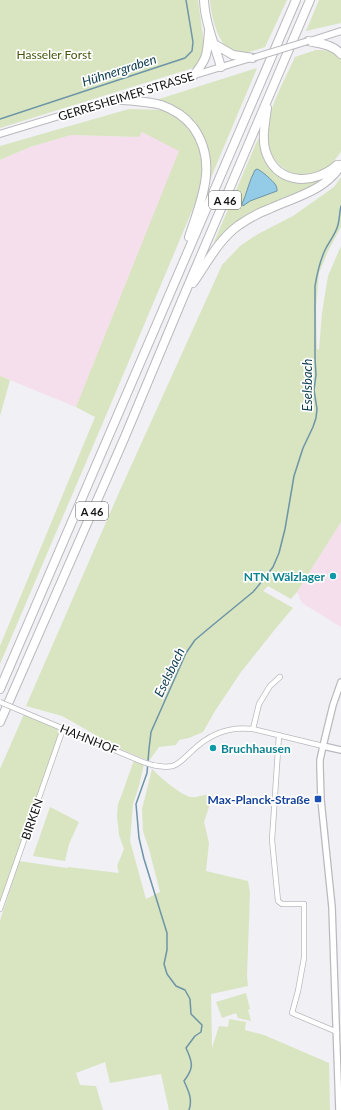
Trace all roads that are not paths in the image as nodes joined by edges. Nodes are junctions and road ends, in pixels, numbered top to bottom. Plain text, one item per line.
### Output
1 (204, 0) edge
2 (296, 0) edge
3 (310, 0) edge
4 (209, 27) junction
5 (341, 31) edge
6 (308, 41) junction
7 (214, 44) junction
8 (341, 54) edge
9 (253, 58) junction
10 (222, 67) junction
11 (193, 76) junction
12 (115, 100) junction
13 (268, 100) junction
14 (0, 134) edge
15 (341, 162) edge
16 (341, 165) edge
17 (177, 278) junction
18 (182, 300) junction
19 (280, 677) dead end
20 (341, 682) edge
21 (0, 689) edge
22 (0, 702) edge
23 (0, 722) edge
24 (63, 729) junction
25 (254, 729) junction
26 (279, 734) junction
27 (323, 746) junction
28 (341, 750) edge
29 (0, 909) edge
30 (337, 1032) junction
31 (339, 1110) edge

1 - 4 highway
2 - 17 highway, A 46
3 - 13 highway, A 46
4 - 7 highway
4 - 11 highway
5 - 6 main road, GERRESHEIMER STRASSE
6 - 8 highway
6 - 9 main road, GERRESHEIMER STRASSE, bridge
7 - 9 highway
7 - 10 highway
9 - 10 main road, GERRESHEIMER STRASSE
10 - 11 main road, GERRESHEIMER STRASSE
11 - 12 main road, GERRESHEIMER STRASSE
12 - 14 main road, GERRESHEIMER STRASSE
12 - 17 highway
13 - 15 highway
13 - 18 highway, A 46
16 - 18 highway
17 - 21 highway, A 46
18 - 23 highway, A 46
19 - 25 street
20 - 27 street
22 - 24 street, HAHNHOF, bridge
24 - 25 street, HAHNHOF
24 - 29 street, BIRKEN
25 - 26 street, HAHNHOF
26 - 27 street, HAHNHOF
26 - 30 street
27 - 28 street
27 - 30 street
30 - 31 street

